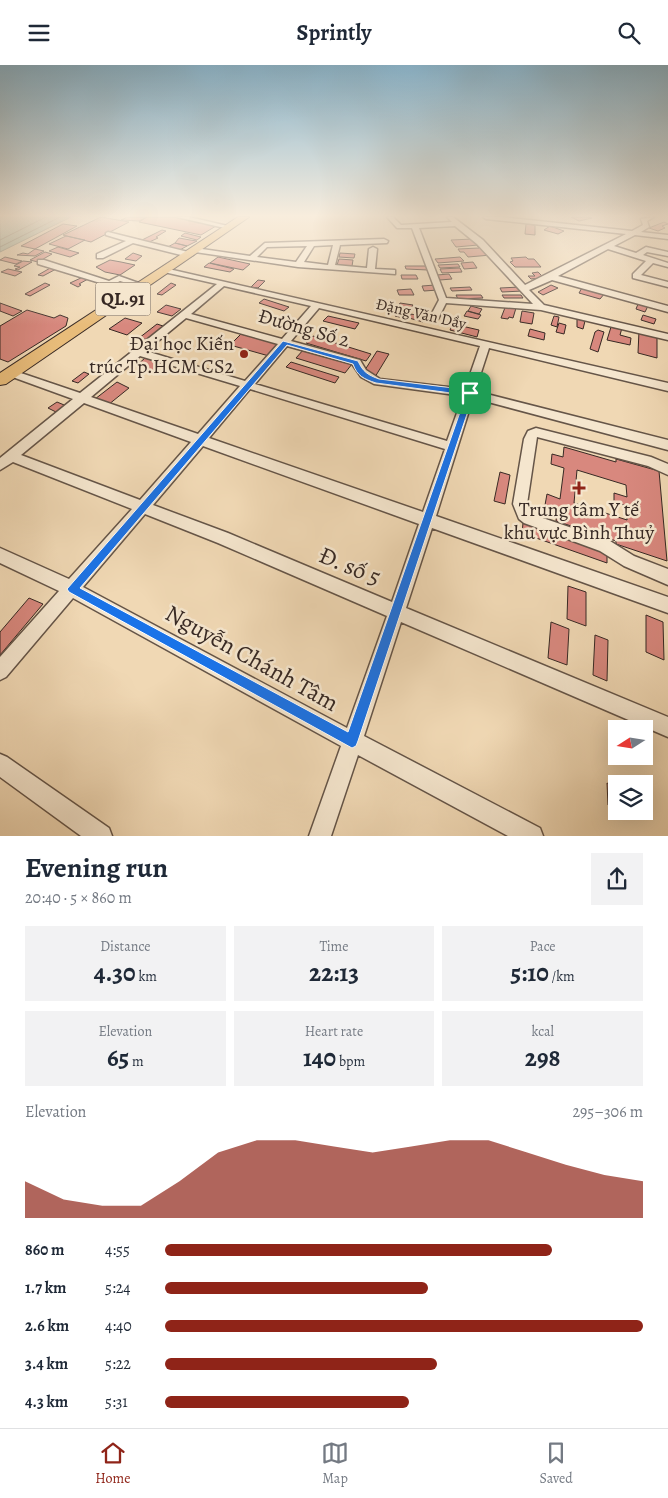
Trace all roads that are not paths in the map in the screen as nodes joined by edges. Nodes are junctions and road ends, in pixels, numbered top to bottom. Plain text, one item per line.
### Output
1 (106, 253) edge
2 (192, 253) joint
3 (257, 253) edge
4 (306, 253) edge
5 (334, 253) edge
6 (373, 253) edge
7 (425, 253) edge
8 (490, 253) edge
9 (596, 253) edge
10 (627, 253) edge
11 (641, 253) edge
12 (100, 256) dead end
13 (637, 256) junction
14 (251, 259) junction
15 (651, 261) junction
16 (41, 262) dead end
17 (298, 265) junction
18 (668, 265) edge
19 (331, 268) junction
20 (167, 270) junction
21 (371, 271) junction
22 (392, 272) dead end
23 (550, 277) junction
24 (223, 283) junction
25 (668, 285) edge
26 (143, 286) junction
27 (524, 289) junction
28 (443, 300) junction
29 (317, 305) junction
30 (541, 307) junction
31 (668, 309) edge
32 (186, 315) junction
33 (435, 317) dead end
34 (668, 337) edge
35 (286, 342) junction
36 (485, 345) junction
37 (139, 352) junction
38 (6, 377) edge
39 (248, 385) junction
40 (668, 387) edge
41 (470, 393) junction
42 (83, 398) junction
43 (200, 441) junction
44 (668, 445) edge
45 (452, 447) junction
46 (6, 460) edge
47 (668, 470) edge
48 (144, 506) junction
49 (428, 519) junction
50 (0, 555) edge
51 (668, 577) edge
52 (72, 589) junction
53 (668, 605) edge
54 (396, 611) junction
55 (0, 671) edge
56 (668, 727) edge
57 (352, 741) junction
58 (0, 764) edge
59 (101, 835) edge
60 (320, 835) edge
61 (532, 835) edge

1 - 12 street
2 - 14 street
2 - 20 highway, QL.91
3 - 14 street
4 - 17 street
5 - 19 street
6 - 21 street
7 - 28 street
8 - 27 street
9 - 23 street
10 - 13 street
11 - 13 street
13 - 15 street
14 - 17 street
15 - 18 street
15 - 25 street
16 - 26 street
17 - 19 street
19 - 21 street
20 - 24 street, Đặng Văn Dầy
20 - 26 highway, QL.91
21 - 22 street
23 - 27 street
23 - 31 street
24 - 29 street, Đặng Văn Dầy
24 - 32 street
26 - 38 highway, QL.91
27 - 30 street
28 - 30 street
28 - 33 street
29 - 35 street
29 - 36 street, Đặng Văn Dầy
30 - 34 street
32 - 35 street, Đường Số 2
32 - 37 street
35 - 39 street
35 - 41 street, Đường Số 2
36 - 40 street, Đặng Văn Dầy
36 - 41 street
37 - 39 street
37 - 42 street
38 - 42 street
39 - 43 street
39 - 45 street
41 - 44 street, Đường Số 2
41 - 45 street
42 - 43 street
42 - 46 street
43 - 48 street
43 - 49 street
45 - 49 street
46 - 48 street, Đ. số 5
47 - 51 street
48 - 52 street
48 - 54 street, Đ. số 5
49 - 53 street
49 - 54 street
50 - 52 street, Nguyễn Chánh Tâm
52 - 55 street
52 - 57 street, Nguyễn Chánh Tâm
54 - 56 street, Đ. số 5
54 - 57 street
57 - 60 street
57 - 61 street, Nguyễn Chánh Tâm
58 - 59 street

